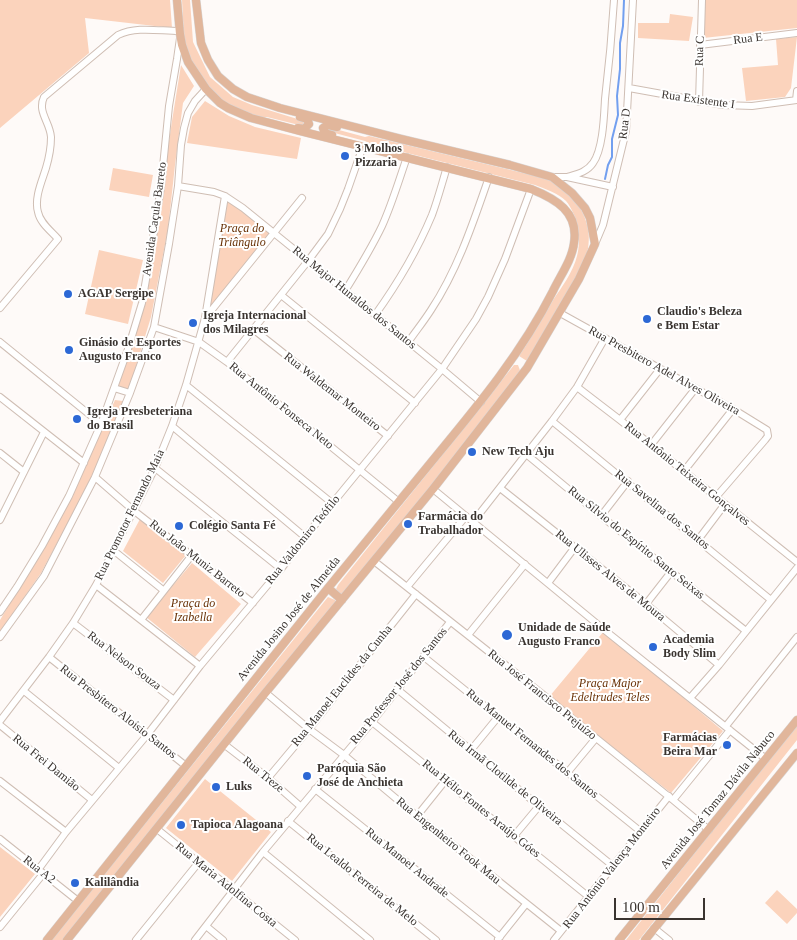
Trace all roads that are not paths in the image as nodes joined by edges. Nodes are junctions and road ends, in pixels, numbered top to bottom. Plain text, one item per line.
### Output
1 (177, 0) edge
2 (196, 0) edge
3 (614, 0) edge
4 (633, 0) edge
5 (702, 0) edge
6 (180, 33) junction
7 (797, 33) edge
8 (700, 45) junction
9 (629, 88) junction
10 (206, 89) junction
11 (797, 91) edge
12 (796, 100) edge
13 (698, 102) junction
14 (266, 104) junction
15 (267, 122) junction
16 (368, 130) junction
17 (363, 146) junction
18 (407, 157) junction
19 (448, 167) junction
20 (489, 177) junction
21 (552, 177) junction
22 (567, 177) junction
23 (178, 186) junction
24 (613, 186) junction
25 (531, 188) junction
26 (225, 196) junction
27 (302, 198) dead end
28 (274, 234) junction
29 (595, 244) junction
30 (308, 261) junction
31 (345, 291) junction
32 (281, 295) junction
33 (0, 308) edge
34 (560, 313) junction
35 (375, 315) junction
36 (205, 318) junction
37 (154, 327) junction
38 (253, 329) junction
39 (605, 338) junction
40 (408, 341) junction
41 (0, 342) edge
42 (199, 342) junction
43 (227, 362) junction
44 (520, 364) junction
45 (442, 368) junction
46 (660, 368) junction
47 (186, 385) junction
48 (577, 387) junction
49 (114, 388) junction
50 (695, 389) junction
51 (130, 393) junction
52 (0, 397) edge
53 (481, 402) junction
54 (415, 403) junction
55 (733, 409) junction
56 (620, 420) junction
57 (552, 421) junction
58 (101, 424) junction
59 (172, 426) junction
60 (44, 432) junction
61 (388, 436) junction
62 (650, 445) junction
63 (0, 453) edge
64 (526, 454) junction
65 (84, 463) junction
66 (155, 468) junction
67 (360, 470) junction
68 (684, 471) junction
69 (24, 472) junction
70 (95, 477) junction
71 (628, 481) junction
72 (500, 488) junction
73 (433, 489) junction
74 (716, 497) junction
75 (398, 502) junction
76 (332, 503) junction
77 (725, 504) junction
78 (0, 505) edge
79 (6, 510) junction
80 (133, 510) junction
81 (466, 516) junction
82 (601, 516) junction
83 (0, 520) edge
84 (473, 522) junction
85 (305, 536) junction
86 (698, 540) junction
87 (575, 547) junction
88 (113, 550) junction
89 (192, 555) junction
90 (374, 561) junction
91 (797, 562) edge
92 (525, 564) junction
93 (797, 568) edge
94 (281, 569) junction
95 (671, 572) junction
96 (548, 583) junction
97 (96, 585) junction
98 (407, 587) junction
99 (328, 588) junction
100 (163, 590) junction
101 (416, 594) junction
102 (342, 600) junction
103 (771, 600) junction
104 (253, 602) junction
105 (646, 604) junction
106 (0, 612) edge
107 (141, 620) junction
108 (450, 622) junction
109 (74, 623) junction
110 (746, 632) junction
111 (468, 635) junction
112 (0, 637) edge
113 (797, 637) edge
114 (424, 657) junction
115 (49, 658) junction
116 (719, 665) junction
117 (200, 666) junction
118 (397, 689) junction
119 (24, 691) junction
120 (266, 693) junction
121 (690, 698) junction
122 (174, 700) junction
123 (498, 717) junction
124 (797, 720) edge
125 (0, 721) edge
126 (372, 722) junction
127 (0, 725) edge
128 (728, 728) junction
129 (309, 729) junction
130 (147, 735) junction
131 (596, 738) junction
132 (225, 745) junction
133 (471, 750) junction
134 (797, 753) edge
135 (344, 755) junction
136 (766, 759) junction
137 (186, 766) junction
138 (119, 768) junction
139 (567, 773) junction
140 (268, 778) junction
141 (0, 781) edge
142 (445, 781) junction
143 (315, 789) junction
144 (671, 798) junction
145 (92, 800) junction
146 (300, 806) junction
147 (539, 806) junction
148 (417, 816) junction
149 (288, 821) junction
150 (157, 829) junction
151 (709, 830) junction
152 (640, 831) junction
153 (66, 832) junction
154 (514, 836) junction
155 (0, 839) edge
156 (263, 852) junction
157 (199, 862) junction
158 (614, 866) junction
159 (40, 872) junction
160 (233, 890) junction
161 (589, 897) junction
162 (78, 901) junction
163 (526, 904) junction
164 (206, 926) junction
165 (0, 927) edge
166 (654, 928) junction
167 (561, 931) junction
168 (498, 938) edge
169 (47, 940) edge
170 (67, 940) edge
171 (136, 940) edge
172 (195, 940) edge
173 (223, 940) edge
174 (295, 940) edge
175 (370, 940) edge
176 (436, 940) edge
177 (554, 940) edge
178 (619, 940) edge
179 (645, 940) edge
180 (668, 940) edge

1 - 6 main road
2 - 14 main road
3 - 22 street
4 - 9 street, Rua D
5 - 8 street, Rua C
6 - 10 main road
6 - 33 street
6 - 49 street, Avenida Caçula Barreto
7 - 8 street, Rua E
8 - 13 street, Rua C
9 - 13 street, Rua Existente I
9 - 24 street, Rua D
10 - 15 main road
10 - 23 street, Avenida Caçula Barreto
11 - 12 street
12 - 13 street, Rua Existente I
14 - 15 main road
14 - 16 main road
15 - 17 main road
16 - 17 main road
16 - 21 main road
17 - 18 main road, Avenida Josino José de Almeida
17 - 30 street
18 - 19 main road, Avenida Josino José de Almeida
18 - 31 street
19 - 20 main road, Avenida Josino José de Almeida
19 - 35 street
20 - 25 main road, Avenida Josino José de Almeida
20 - 40 street
21 - 22 street
21 - 29 main road
22 - 24 street
23 - 26 street
23 - 37 street, Avenida Caçula Barreto
24 - 29 street, Rua D
25 - 44 main road, Avenida Josino José de Almeida
25 - 45 street, Rua Valdomiro Teófilo
26 - 28 street, Rua Major Hunaldos dos Santos
26 - 36 street, Rua Promotor Fernando Maia
27 - 28 street
28 - 30 street, Rua Major Hunaldos dos Santos
28 - 36 street
29 - 34 main road, Avenida Josino José de Almeida
30 - 31 street, Rua Major Hunaldos dos Santos
30 - 32 street
31 - 35 street, Rua Major Hunaldos dos Santos
32 - 38 street
32 - 54 street
34 - 39 street, Rua Presbitero Adel Alves Oliveira
34 - 44 main road, Avenida Josino José de Almeida
35 - 40 street, Rua Major Hunaldos dos Santos
36 - 42 street, Rua Promotor Fernando Maia
37 - 42 street, Rua Antônio Fonseca Neto
37 - 51 street, Avenida Caçula Barreto
38 - 43 street
38 - 61 street, Rua Waldemar Monteiro
39 - 46 street, Rua Presbitero Adel Alves Oliveira
39 - 48 street
40 - 45 street, Rua Major Hunaldos dos Santos
41 - 58 street
42 - 43 street, Rua Antônio Fonseca Neto
42 - 47 street, Rua Promotor Fernando Maia
43 - 67 street, Rua Antônio Fonseca Neto
44 - 53 main road, Avenida Josino José de Almeida
44 - 73 main road, Avenida Josino José de Almeida
45 - 53 street, Rua Major Hunaldos dos Santos
45 - 54 street, Rua Valdomiro Teófilo
46 - 50 street, Rua Presbitero Adel Alves Oliveira
46 - 56 street
47 - 59 street, Rua Promotor Fernando Maia
47 - 76 street
48 - 56 street, Rua Antônio Teixeira Gonçalves
48 - 57 street
49 - 51 street
49 - 58 street, Avenida Caçula Barreto
50 - 55 street, Rua Presbitero Adel Alves Oliveira
50 - 62 street
51 - 70 street, Avenida Caçula Barreto
52 - 60 street
53 - 75 main road, Avenida Josino José de Almeida
54 - 61 street, Rua Valdomiro Teófilo
55 - 68 street
55 - 74 street, Rua Presbitero Adel Alves Oliveira
56 - 62 street, Rua Antônio Teixeira Gonçalves
57 - 64 street
57 - 71 street, Rua Savelina dos Santos
58 - 65 street, Avenida Caçula Barreto
59 - 66 street, Rua Promotor Fernando Maia
59 - 85 street
60 - 65 street
60 - 69 street
61 - 67 street, Rua Valdomiro Teófilo
62 - 68 street, Rua Antônio Teixeira Gonçalves
63 - 69 street
64 - 72 street
64 - 82 street, Rua Sílvio do Espírito Santo Seixas
65 - 106 street, Avenida Caçula Barreto
66 - 80 street, Rua Promotor Fernando Maia
66 - 94 street
67 - 75 street, Rua Antônio Fonseca Neto
67 - 76 street, Rua Valdomiro Teófilo
68 - 74 street, Rua Antônio Teixeira Gonçalves
69 - 79 street
70 - 80 street, Rua João Muniz Barreto
70 - 112 street, Avenida Caçula Barreto
71 - 82 street
71 - 86 street, Rua Savelina dos Santos
72 - 84 street
72 - 87 street, Rua Ulisses Alves de Moura
73 - 81 street
73 - 90 main road, Avenida Josino José de Almeida
74 - 77 street, Rua Antônio Teixeira Gonçalves
75 - 99 main road, Avenida Josino José de Almeida
76 - 85 street, Rua Valdomiro Teófilo
77 - 86 street
77 - 91 street, Rua Antônio Teixeira Gonçalves
78 - 79 street
79 - 83 street
80 - 88 street, Rua Promotor Fernando Maia
80 - 89 street, Rua João Muniz Barreto
81 - 84 street
81 - 98 street
82 - 95 street, Rua Sílvio do Espírito Santo Seixas
84 - 92 street
85 - 94 street, Rua Valdomiro Teófilo
86 - 103 street, Rua Savelina dos Santos
87 - 96 street
87 - 105 street, Rua Ulisses Alves de Moura
88 - 97 street, Rua Promotor Fernando Maia
88 - 100 street
89 - 100 street
89 - 104 street, Rua João Muniz Barreto
90 - 98 street, Rua José Francisco Prejuízo
90 - 102 main road, Avenida Josino José de Almeida
92 - 96 street
92 - 111 street
93 - 103 street
94 - 104 street, Rua Valdomiro Teófilo
95 - 105 street
95 - 110 street, Rua Sílvio do Espírito Santo Seixas
96 - 121 street
97 - 107 street
97 - 109 street, Rua Promotor Fernando Maia
98 - 101 street, Rua José Francisco Prejuízo
99 - 102 main road
99 - 137 main road, Avenida Josino José de Almeida
100 - 107 street
101 - 108 street, Rua José Francisco Prejuízo
101 - 129 street, Rua Manoel Euclides da Cunha
102 - 120 main road, Avenida Josino José de Almeida
103 - 110 street
104 - 117 street, Rua Valdomiro Teófilo
105 - 116 street, Rua Ulisses Alves de Moura
107 - 117 street
108 - 111 street, Rua José Francisco Prejuízo
108 - 114 street, Rua Professor José dos Santos
109 - 115 street, Rua Promotor Fernando Maia
109 - 122 street, Rua Nelson Souza
110 - 116 street
111 - 131 street, Rua José Francisco Prejuízo
113 - 128 street, Rua Antônio Valença Monteiro
114 - 118 street, Rua Professor José dos Santos
114 - 123 street, Rua Manuel Fernandes dos Santos
115 - 119 street, Rua Promotor Fernando Maia
115 - 130 street, Rua Presbítero Aloísio Santos
116 - 121 street
117 - 122 street, Rua Valdomiro Teófilo
118 - 126 street, Rua Professor José dos Santos
118 - 133 street, Rua Irmã Clotilde de Oliveira
119 - 125 street, Rua Promotor Fernando Maia
119 - 138 street
120 - 129 street, Rua Engenheiro Fook Mau
120 - 132 main road, Avenida Josino José de Almeida
121 - 128 street
122 - 130 street, Rua Valdomiro Teófilo
123 - 133 street
123 - 139 street, Rua Manuel Fernandes dos Santos
124 - 136 main road, Avenida José Tomaz Dávila Nabuco
126 - 135 street, Rua Professor José dos Santos
126 - 142 street, Rua Hélio Fontes Araújo Góes
127 - 145 street, Rua Frei Damião
128 - 136 street
128 - 144 street, Rua Antônio Valença Monteiro
129 - 135 street, Rua Engenheiro Fook Mau
129 - 140 street, Rua Manoel Euclides da Cunha
130 - 137 street, Rua Presbítero Aloísio Santos
130 - 138 street, Rua Valdomiro Teófilo
131 - 139 street
131 - 144 street, Rua José Francisco Prejuízo
132 - 140 street, Rua Treze
132 - 150 main road, Avenida Josino José de Almeida
133 - 147 street, Rua Irmã Clotilde de Oliveira
134 - 166 main road
135 - 143 street, Rua Professor José dos Santos
135 - 148 street, Rua Engenheiro Fook Mau
136 - 151 main road, Avenida José Tomaz Dávila Nabuco
137 - 162 main road, Avenida Josino José de Almeida
138 - 145 street, Rua Valdomiro Teófilo
139 - 152 street, Rua Manuel Fernandes dos Santos
140 - 146 street, Rua Treze
141 - 153 street
142 - 148 street
142 - 154 street, Rua Hélio Fontes Araújo Góes
143 - 146 street, Rua Professor José dos Santos
143 - 168 street, Rua Manoel Andrade
144 - 151 street, Rua José Francisco Prejuízo
144 - 152 street, Rua Antônio Valença Monteiro
145 - 153 street, Rua Valdomiro Teófilo
146 - 149 street, Rua Professor José dos Santos
147 - 154 street
147 - 158 street, Rua Irmã Clotilde de Oliveira
148 - 163 street, Rua Engenheiro Fook Mau
149 - 156 street, Rua Professor José dos Santos
149 - 176 street, Rua Lealdo Ferreira de Melo
150 - 157 street, Rua Maria Adolfina Costa
150 - 170 main road, Avenida Josino José de Almeida
151 - 178 main road, Avenida José Tomaz Dávila Nabuco
152 - 158 street, Rua Antônio Valença Monteiro
153 - 159 street, Rua Valdomiro Teófilo
154 - 161 street, Rua Hélio Fontes Araújo Góes
155 - 159 street, Rua A2
156 - 160 street, Rua Professor José dos Santos
156 - 175 street
157 - 160 street, Rua Maria Adolfina Costa
157 - 171 street
158 - 161 street, Rua Antônio Valença Monteiro
159 - 162 street, Rua A2
159 - 165 street, Rua Valdomiro Teófilo
160 - 164 street, Rua Professor José dos Santos
160 - 174 street, Rua Maria Adolfina Costa
161 - 167 street, Rua Antônio Valença Monteiro
162 - 169 main road, Avenida Josino José de Almeida
163 - 167 street, Rua Engenheiro Fook Mau
163 - 168 street
164 - 172 street, Rua Professor José dos Santos
164 - 173 street
166 - 179 main road
166 - 180 street
167 - 177 street, Rua Antônio Valença Monteiro

